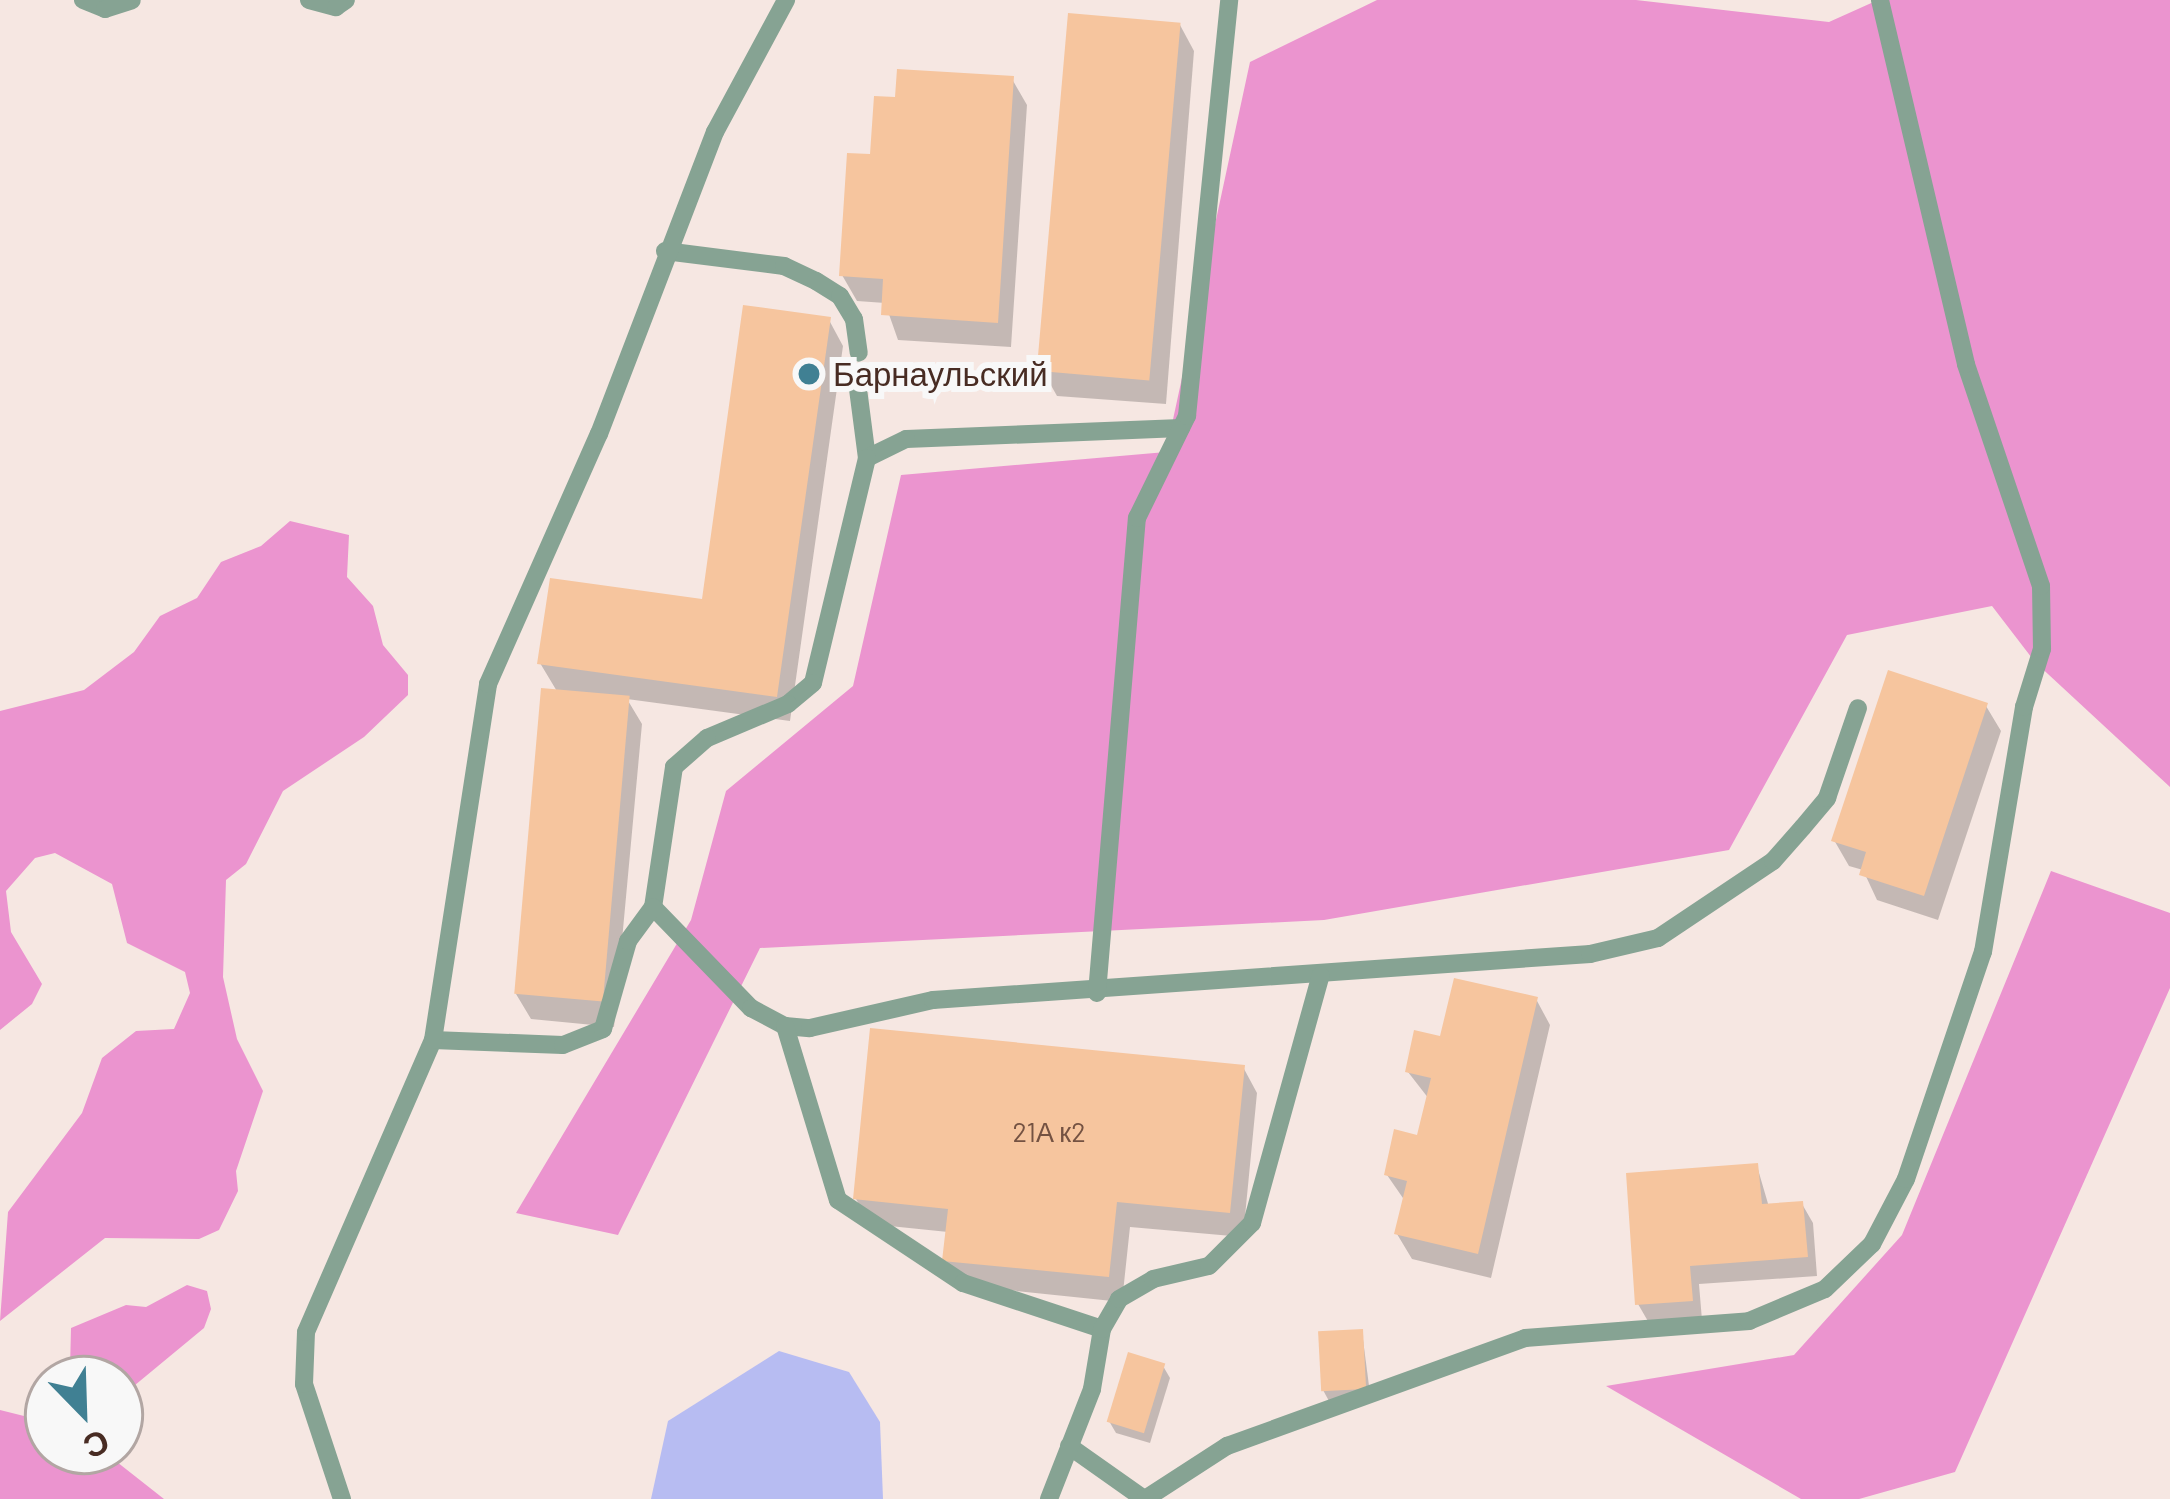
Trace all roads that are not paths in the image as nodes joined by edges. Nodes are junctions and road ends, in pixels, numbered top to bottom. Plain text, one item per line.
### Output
1 (83, 0) edge
2 (132, 0) edge
3 (309, 0) edge
4 (346, 0) edge
5 (786, 0) edge
6 (1229, 0) edge
7 (1880, 0) edge
8 (665, 251) junction
9 (859, 353) dead end
10 (858, 389) dead end
11 (1181, 428) junction
12 (867, 458) junction
13 (1858, 708) dead end
14 (653, 907) junction
15 (1322, 976) junction
16 (1096, 993) junction
17 (785, 1026) junction
18 (433, 1040) junction
19 (1102, 1329) junction
20 (1069, 1446) junction
21 (342, 1499) edge
22 (1049, 1499) edge
23 (1144, 1499) edge

1 - 2 lane
3 - 4 lane
5 - 8 lane
6 - 11 lane
7 - 23 lane
8 - 9 lane
8 - 18 lane
10 - 12 lane
11 - 12 lane
11 - 16 lane
12 - 14 lane
13 - 15 lane
14 - 17 lane
14 - 18 lane
15 - 16 lane
15 - 19 lane
16 - 17 lane
17 - 19 lane
18 - 21 lane
19 - 20 lane
20 - 22 lane
20 - 23 lane

